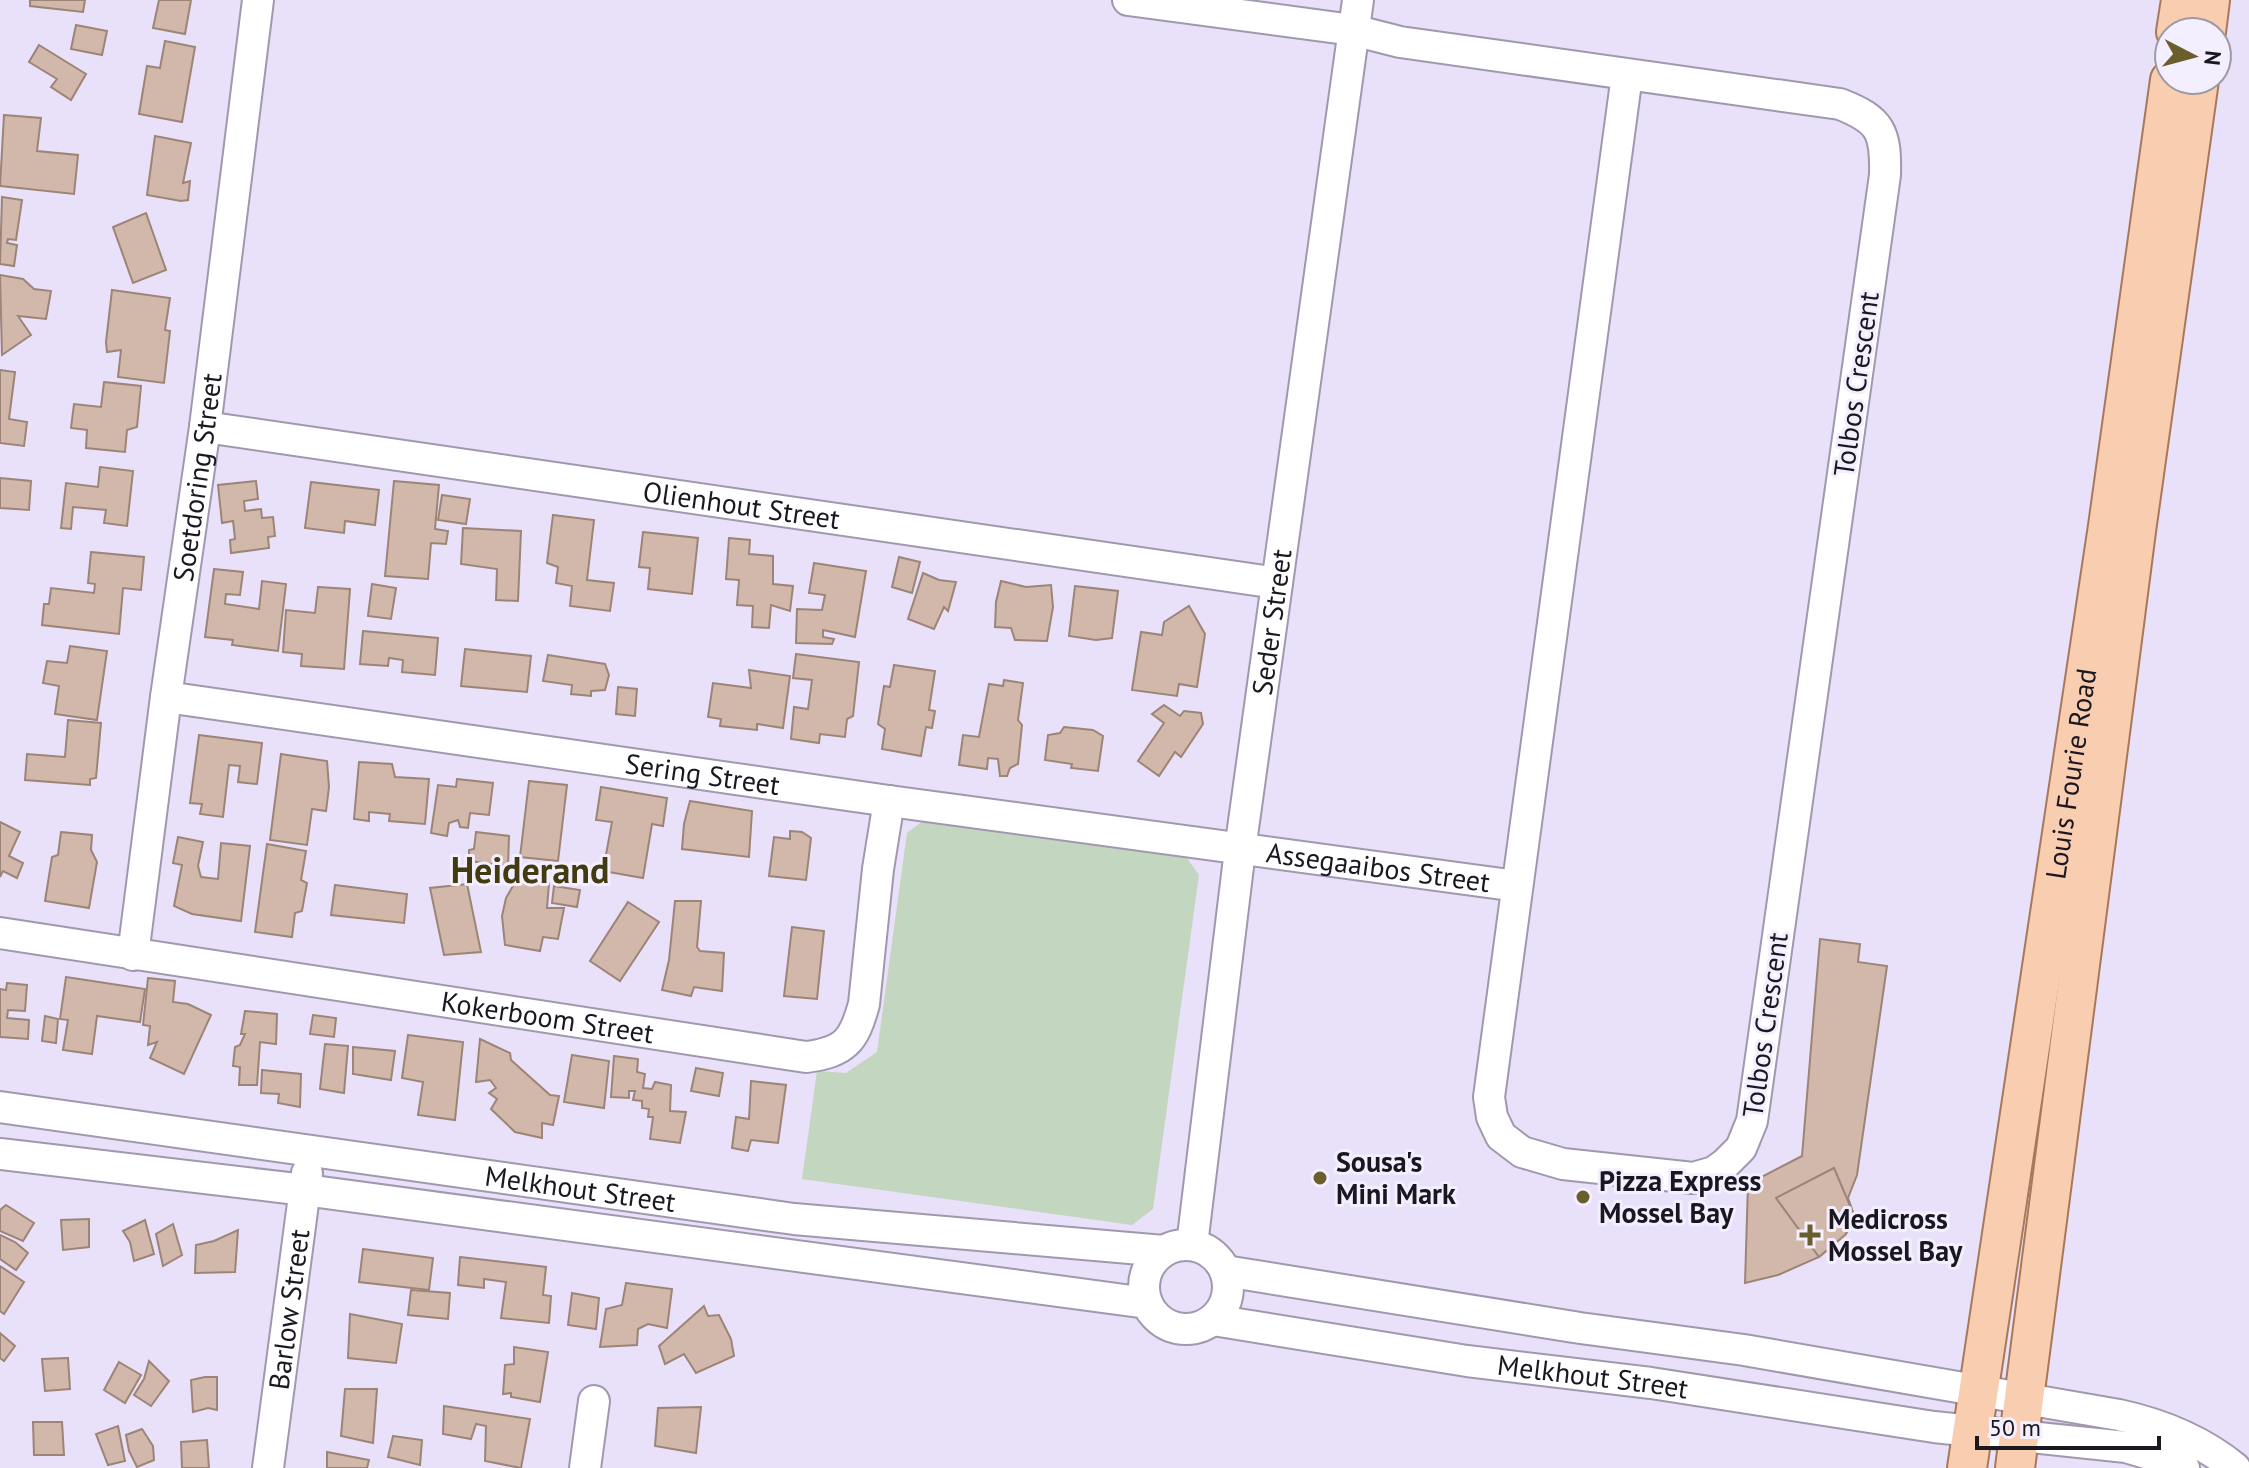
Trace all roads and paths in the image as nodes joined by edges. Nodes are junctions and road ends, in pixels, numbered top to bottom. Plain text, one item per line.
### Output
1 (258, 0) edge
2 (1128, 0) edge
3 (1358, 0) edge
4 (1353, 30) junction
5 (1627, 75) junction
6 (2168, 96) edge
7 (2197, 96) edge
8 (205, 427) junction
9 (1277, 583) junction
10 (166, 697) junction
11 (889, 801) junction
12 (1240, 850) junction
13 (1517, 886) junction
14 (0, 933) edge
15 (133, 955) junction
16 (0, 1107) edge
17 (308, 1150) junction
18 (0, 1154) edge
19 (305, 1190) junction
20 (1178, 1248) junction
21 (1225, 1271) junction
22 (1147, 1303) junction
23 (1213, 1320) junction
24 (1981, 1391) junction
25 (2025, 1398) junction
26 (594, 1401) dead end
27 (1971, 1450) edge
28 (2018, 1452) edge
29 (268, 1468) edge
30 (585, 1468) edge
31 (2184, 1468) edge
32 (2235, 1468) edge

1 - 8 street, Soetdoring Street
2 - 4 street, Tolbos Crescent
3 - 4 street, Seder Street
4 - 5 street, Tolbos Crescent
4 - 9 street, Seder Street
5 - 13 street, Tolbos Crescent
5 - 13 street, Tolbos Crescent
6 - 24 main road, Louis Fourie Road
7 - 25 main road, Louis Fourie Road
8 - 9 street, Olienhout Street
8 - 10 street, Soetdoring Street
9 - 12 street, Seder Street
10 - 11 street, Sering Street
10 - 15 street, Soetdoring Street
11 - 12 street, Sering Street
11 - 15 street, Kokerboom Street
12 - 13 street, Assegaaibos Street
12 - 20 street, Seder Street
14 - 15 street, Kokerboom Street
16 - 17 street, Melkhout Street
17 - 19 street, Barlow Street
17 - 20 street, Melkhout Street
18 - 19 street, Melkhout Street
19 - 22 street, Melkhout Street
19 - 29 street, Barlow Street
20 - 21 street
20 - 22 street
21 - 23 street
21 - 24 street, Melkhout Street
22 - 23 street
23 - 27 street, Melkhout Street
24 - 25 street, Melkhout Street
24 - 27 main road, Louis Fourie Road
25 - 28 main road, Louis Fourie Road
25 - 32 street, Melkhout Street
26 - 30 street
27 - 28 street, Melkhout Street
28 - 31 street, Melkhout Street

